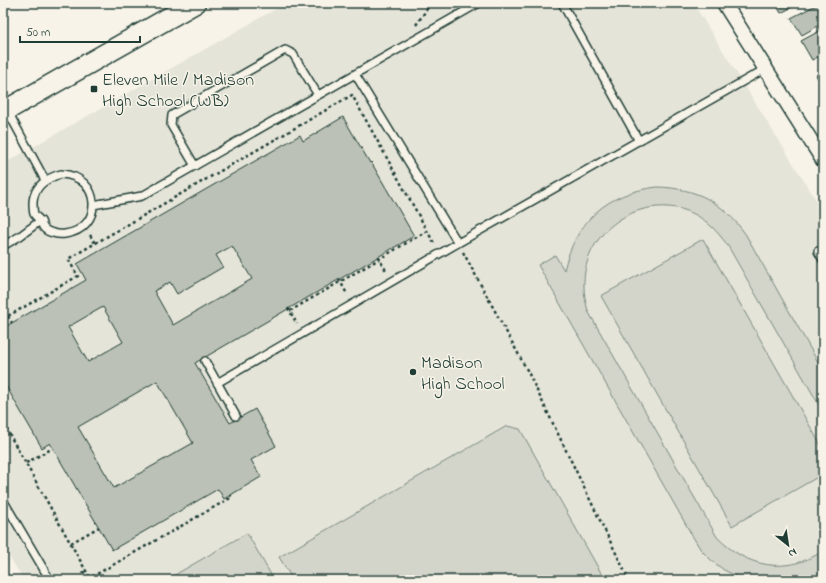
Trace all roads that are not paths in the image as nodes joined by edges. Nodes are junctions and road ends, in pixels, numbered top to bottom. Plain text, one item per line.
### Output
1 (195, 3) edge
2 (479, 3) edge
3 (562, 3) edge
4 (724, 3) edge
5 (765, 69) junction
6 (355, 74) junction
7 (318, 95) junction
8 (4, 108) edge
9 (639, 141) junction
10 (823, 160) edge
11 (195, 166) junction
12 (45, 180) junction
13 (93, 205) junction
14 (40, 221) junction
15 (458, 243) junction
16 (3, 246) edge
17 (818, 251) dead end
18 (823, 260) edge
19 (205, 360) dead end
20 (217, 383) junction
21 (236, 416) dead end
22 (3, 500) edge
23 (50, 580) edge

1 - 8 main road
2 - 6 lane
3 - 9 lane
4 - 5 street
5 - 9 lane
5 - 10 street
6 - 7 lane
6 - 15 lane
7 - 11 lane
7 - 11 lane
8 - 12 lane
9 - 15 lane
11 - 13 lane
12 - 13 lane
12 - 14 lane
13 - 14 lane
14 - 16 lane
15 - 20 lane
17 - 18 lane
19 - 20 lane
20 - 21 lane
22 - 23 lane

